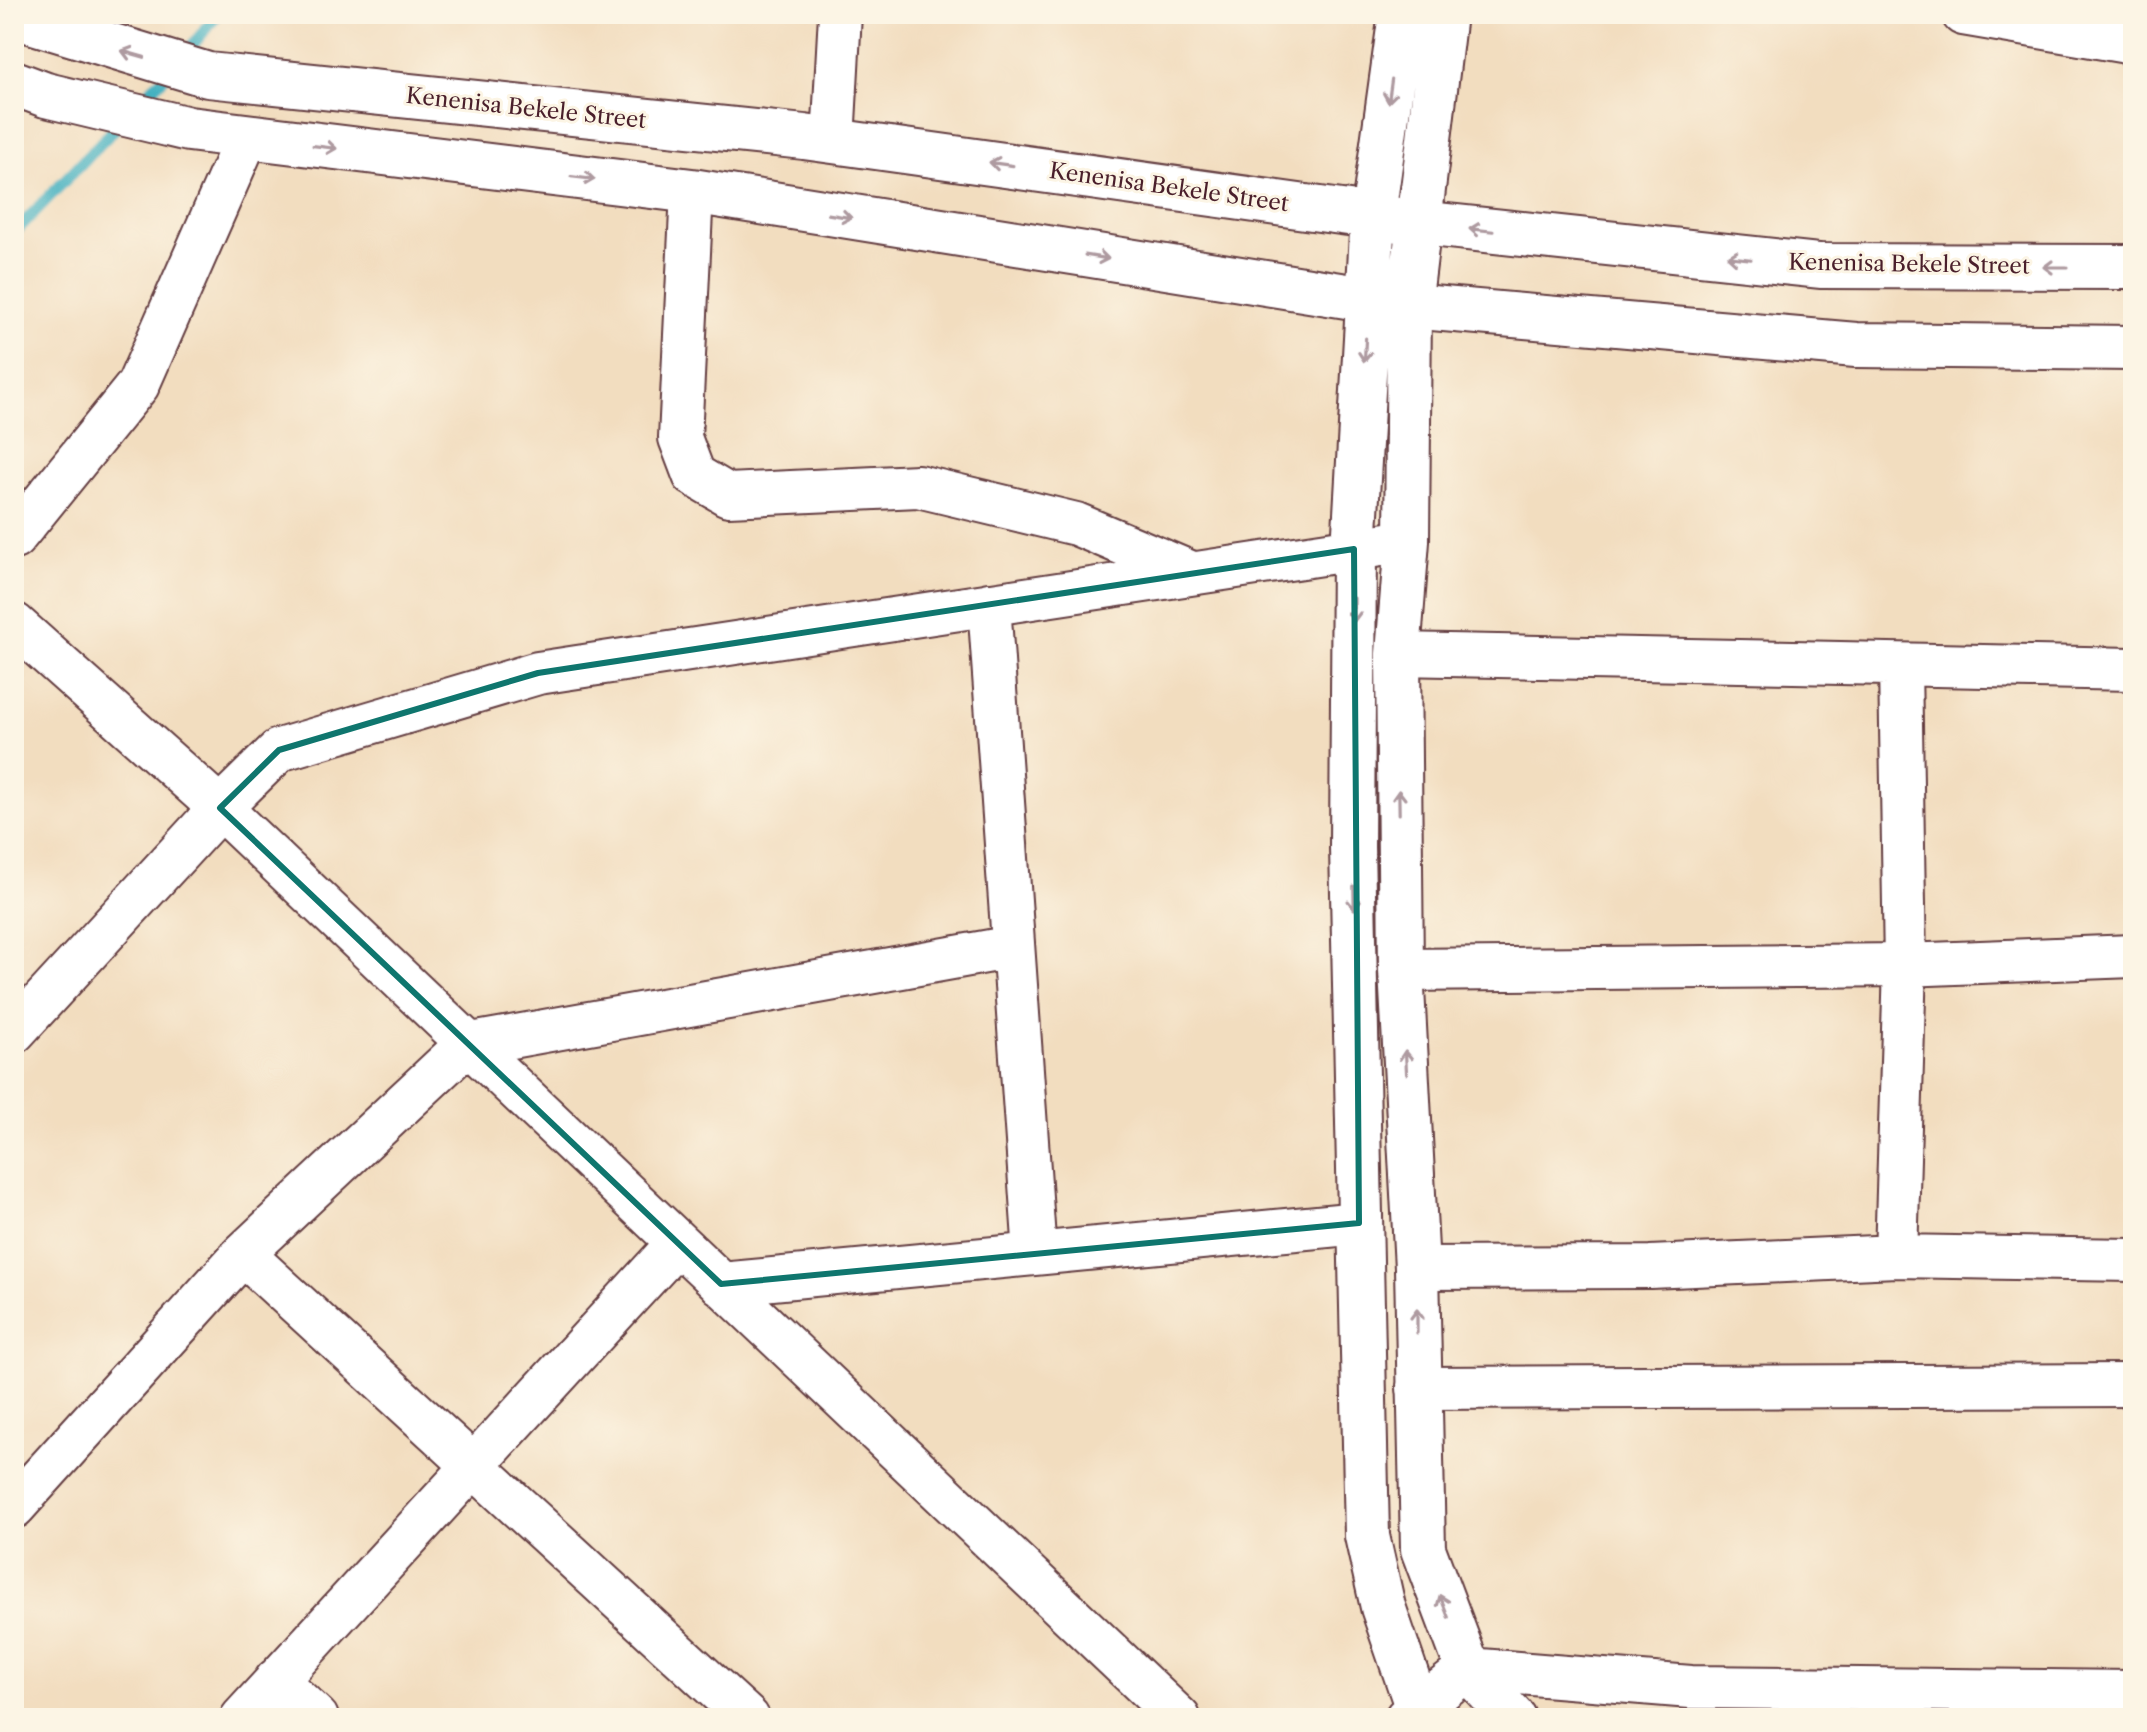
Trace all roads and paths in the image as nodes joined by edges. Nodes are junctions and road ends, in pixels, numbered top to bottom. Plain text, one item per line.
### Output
1 (840, 14) edge
2 (1401, 14) edge
3 (1444, 14) edge
4 (1963, 14) edge
5 (14, 16) edge
6 (2133, 43) edge
7 (30, 89) edge
8 (247, 137) junction
9 (833, 141) junction
10 (692, 191) junction
11 (1373, 215) junction
12 (1420, 223) junction
13 (2133, 267) edge
14 (1388, 303) junction
15 (2133, 348) edge
16 (14, 538) edge
17 (1407, 541) junction
18 (1354, 549) junction
19 (1193, 573) junction
20 (989, 604) junction
21 (14, 624) edge
22 (1398, 654) junction
23 (1900, 665) junction
24 (2133, 669) edge
25 (220, 808) junction
26 (1013, 947) junction
27 (2133, 956) edge
28 (1905, 965) junction
29 (1401, 970) junction
30 (14, 1032) edge
31 (466, 1045) junction
32 (1359, 1223) junction
33 (678, 1243) junction
34 (243, 1254) junction
35 (1035, 1254) junction
36 (1896, 1256) junction
37 (2133, 1260) edge
38 (1417, 1268) junction
39 (721, 1284) junction
40 (2133, 1385) edge
41 (1418, 1388) junction
42 (472, 1467) junction
43 (14, 1507) edge
44 (1468, 1669) junction
45 (276, 1680) junction
46 (2133, 1692) edge
47 (1417, 1716) edge
48 (242, 1718) edge
49 (317, 1718) edge
50 (748, 1718) edge
51 (1179, 1718) edge
52 (1513, 1718) edge

1 - 9 street
2 -> 11 main road
3 - 12 main road
4 - 6 street
9 -> 5 main road, Kenenisa Bekele Street
7 - 8 main road
8 -> 10 main road
8 - 16 street
11 -> 9 main road, Kenenisa Bekele Street
10 -> 14 main road
10 - 19 street
11 - 12 main road, Kenenisa Bekele Street
11 - 14 main road
13 -> 12 main road, Kenenisa Bekele Street
12 - 14 main road
14 - 15 main road
14 - 17 main road
14 -> 18 main road
17 - 18 street
17 - 22 main road
18 - 19 street
18 -> 32 main road
19 - 20 street
20 - 25 street
20 - 26 street
21 - 25 street
22 - 23 street
29 -> 22 main road
23 - 24 street
23 - 28 street
25 - 30 street
25 - 31 street
26 - 31 street
26 - 35 street
27 - 28 street
28 - 29 street
28 - 36 street
38 -> 29 main road
31 - 33 street
31 - 34 street
32 - 35 street
32 - 47 main road
33 - 39 street
33 - 42 street
34 - 42 street
34 - 43 street
35 - 39 street
36 - 37 street
36 - 38 street
41 -> 38 main road
39 - 51 street
40 - 41 street
44 -> 41 main road
42 - 45 street
42 - 50 street
44 - 46 street
44 - 47 street
44 - 52 main road
45 - 48 street
45 - 49 street

